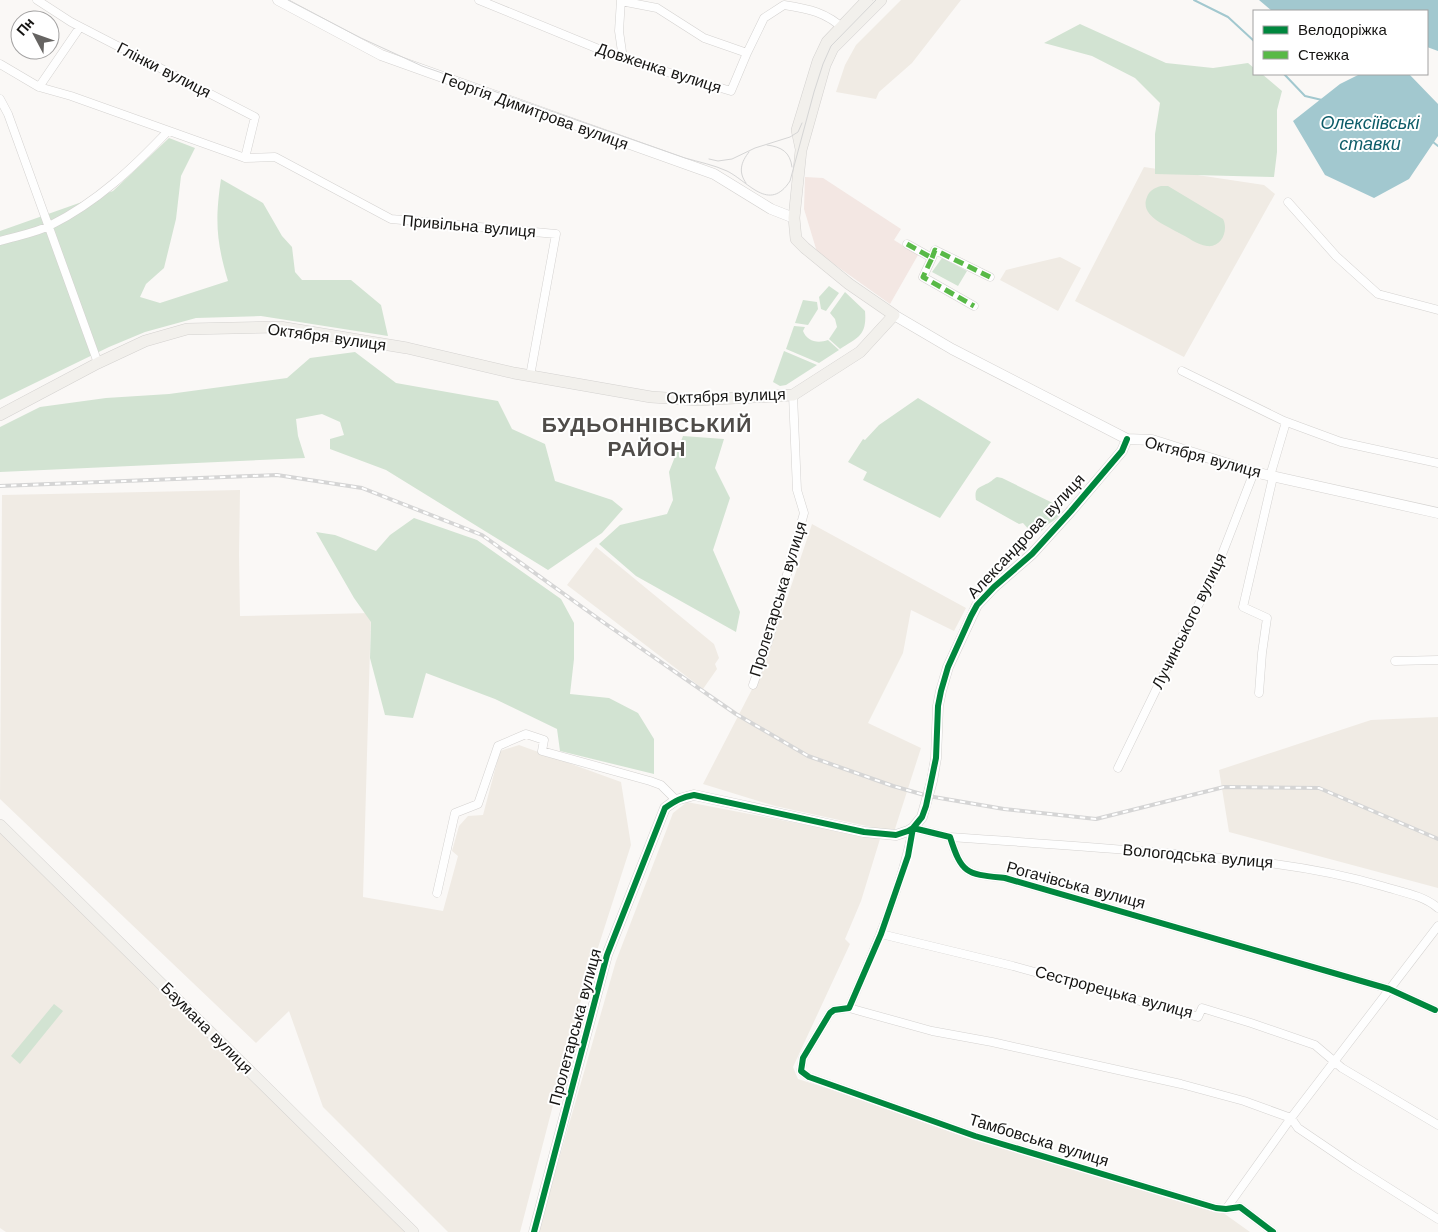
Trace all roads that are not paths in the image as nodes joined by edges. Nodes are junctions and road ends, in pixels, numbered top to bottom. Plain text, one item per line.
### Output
1 (37, 0) edge
2 (278, 0) edge
3 (479, 0) edge
4 (621, 0) edge
5 (867, 0) edge
6 (881, 0) edge
7 (80, 27) junction
8 (844, 30) junction
9 (747, 53) junction
10 (623, 59) junction
11 (0, 64) edge
12 (39, 87) junction
13 (0, 99) edge
14 (4, 116) edge
15 (168, 131) junction
16 (245, 158) junction
17 (1288, 202) dead end
18 (794, 218) junction
19 (50, 226) junction
20 (0, 241) edge
21 (907, 244) dead end
22 (932, 258) junction
23 (990, 277) dead end
24 (974, 306) dead end
25 (1438, 310) edge
26 (894, 315) junction
27 (98, 363) junction
28 (1182, 371) dead end
29 (530, 376) junction
30 (793, 395) junction
31 (0, 415) edge
32 (1286, 422) junction
33 (1127, 439) junction
34 (1438, 462) edge
35 (1254, 472) junction
36 (1272, 476) junction
37 (1438, 514) edge
38 (1438, 660) edge
39 (1395, 661) dead end
40 (753, 684) dead end
41 (1259, 693) dead end
42 (1118, 768) dead end
43 (676, 800) junction
44 (0, 825) edge
45 (914, 828) junction
46 (950, 837) junction
47 (437, 893) dead end
48 (1438, 908) edge
49 (1437, 929) edge
50 (881, 934) junction
51 (1389, 989) junction
52 (849, 1008) junction
53 (1435, 1010) dead end
54 (1335, 1063) junction
55 (1291, 1118) junction
56 (1438, 1124) edge
57 (1226, 1209) junction
58 (1438, 1219) edge
59 (413, 1232) edge
60 (534, 1232) edge
61 (1273, 1232) edge

1 - 7 street, Глінки вулиця
2 - 18 street, Георгія Димитрова вулиця
3 - 10 street, Довженка вулиця
4 - 9 street
4 - 10 street
5 - 8 main road
6 - 8 main road
7 - 12 street
7 - 16 street, Глінки вулиця
8 - 9 street, Довженка вулиця
8 - 18 main road
9 - 10 street, Довженка вулиця
11 - 12 street, Привільна вулиця
12 - 15 street, Привільна вулиця
13 - 14 street
14 - 19 street
15 - 16 street, Привільна вулиця
15 - 19 street
16 - 29 street, Привільна вулиця
17 - 25 street
18 - 26 main road
19 - 20 street
19 - 27 street
21 - 22 street
22 - 23 street
22 - 24 street
26 - 30 main road, Октября вулиця
26 - 33 street, Октября вулиця
27 - 29 main road, Октября вулиця
27 - 31 main road, Октября вулиця
28 - 32 street
29 - 30 main road, Октября вулиця
30 - 40 street, Пролетарська вулиця
32 - 34 street
32 - 36 street
33 - 35 street, Октября вулиця
33 - 45 street, Александрова вулиця
35 - 36 street, Октября вулиця
35 - 42 street, Лучинського вулиця
36 - 37 street, Октября вулиця
36 - 41 street, Лучинського вулиця
38 - 39 street
43 - 45 street
43 - 47 street
43 - 60 street, Пролетарська вулиця
44 - 59 main road, Баумана вулиця
45 - 46 street
45 - 50 street, Александрова вулиця
46 - 48 street, Вологодська вулиця
46 - 51 street, Рогачівська вулиця
49 - 51 street
50 - 52 street, Александрова вулиця
50 - 54 street, Сестрорецька вулиця
51 - 53 street, Рогачівська вулиця
51 - 54 street
52 - 55 street
52 - 57 street, Тамбовська вулиця
54 - 55 street
54 - 56 street, Сестрорецька вулиця
55 - 57 street
55 - 58 street
57 - 61 street, Тамбовська вулиця

